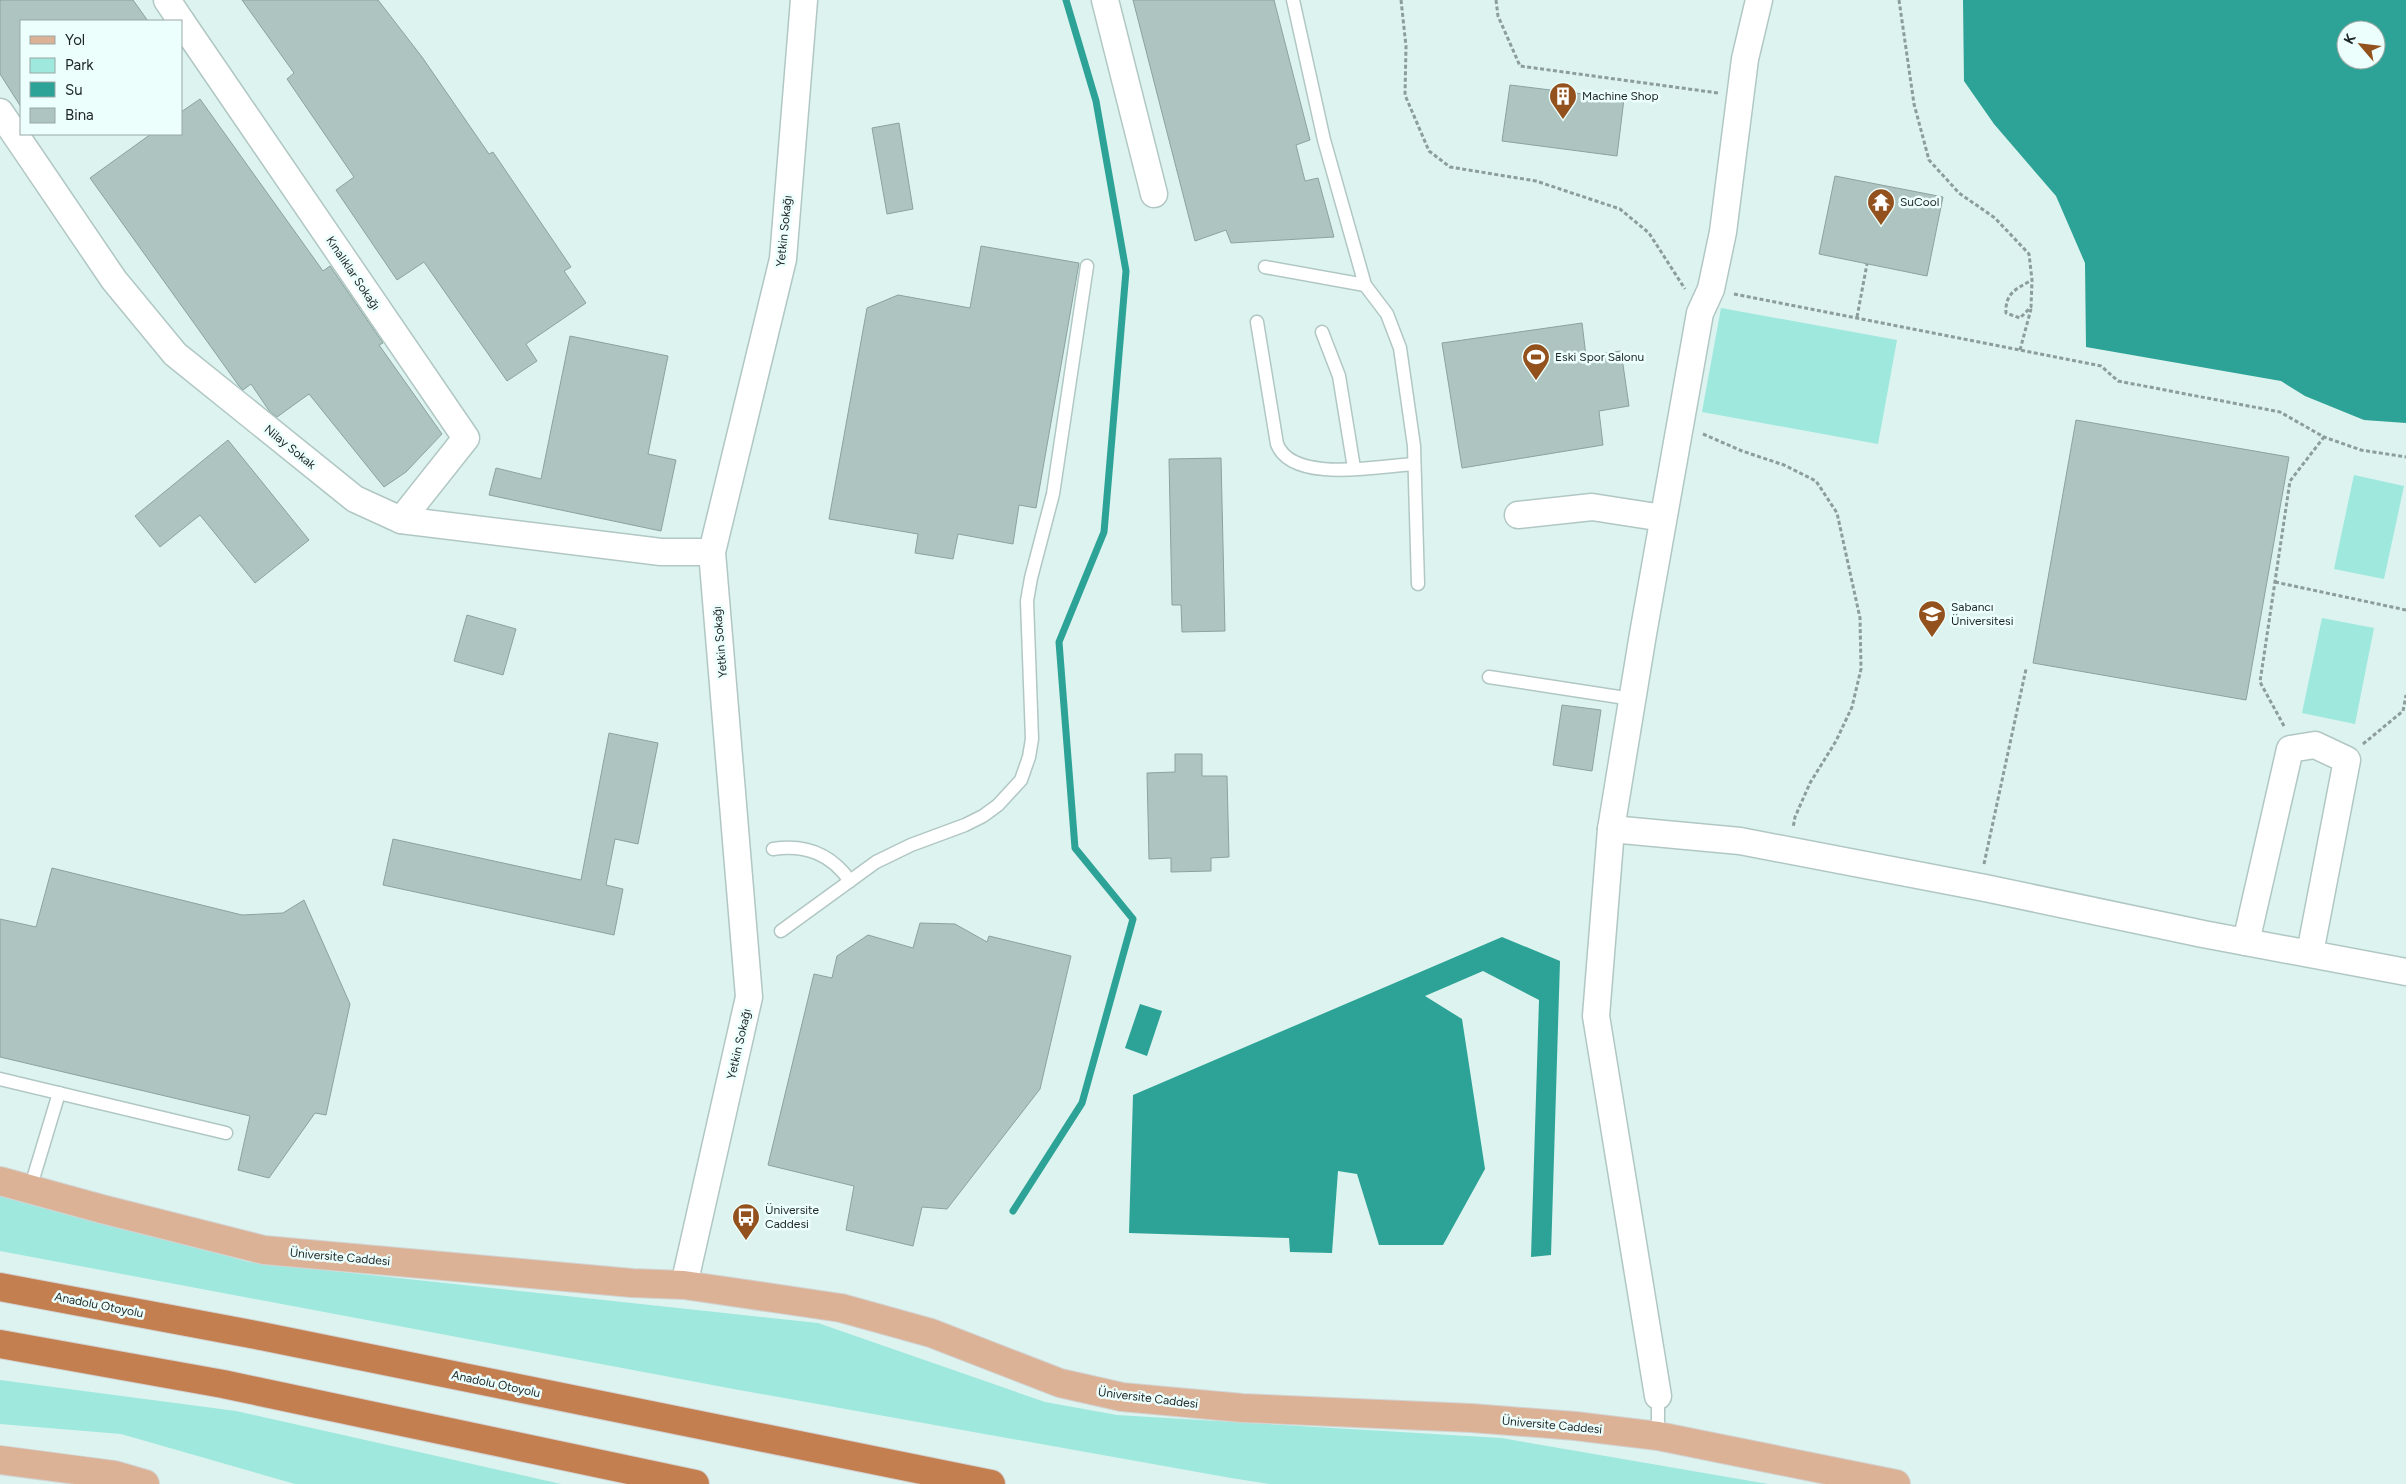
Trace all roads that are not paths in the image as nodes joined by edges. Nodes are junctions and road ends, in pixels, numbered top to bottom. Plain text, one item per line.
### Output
1 (167, 0) edge
2 (804, 0) edge
3 (1105, 0) edge
4 (1293, 0) edge
5 (1759, 0) edge
6 (180, 20) edge
7 (182, 22) edge
8 (0, 112) edge
9 (1154, 194) dead end
10 (1087, 266) dead end
11 (1265, 267) dead end
12 (1365, 284) junction
13 (1257, 322) dead end
14 (1322, 332) dead end
15 (1414, 464) junction
16 (1354, 468) junction
17 (1518, 515) dead end
18 (1663, 518) junction
19 (400, 520) junction
20 (712, 552) junction
21 (1418, 584) dead end
22 (1489, 677) dead end
23 (1632, 699) junction
24 (1611, 829) junction
25 (773, 848) dead end
26 (850, 881) junction
27 (781, 931) dead end
28 (2246, 942) junction
29 (2310, 953) junction
30 (2406, 972) edge
31 (0, 1079) edge
32 (59, 1093) junction
33 (226, 1133) dead end
34 (0, 1181) edge
35 (30, 1190) junction
36 (684, 1285) junction
37 (0, 1286) edge
38 (0, 1344) edge
39 (1658, 1396) joint
40 (1658, 1436) junction
41 (0, 1460) edge
42 (145, 1484) edge
43 (695, 1484) edge
44 (991, 1484) edge
45 (1896, 1484) edge

1 - 6 street, Kınalıklar Sokağı
2 - 20 street, Yetkin Sokağı
3 - 9 street
4 - 12 lane
5 - 18 street
7 - 19 street, Kınalıklar Sokağı
8 - 19 street, Nilay Sokak
10 - 26 lane
11 - 12 lane
12 - 15 lane
13 - 16 lane
14 - 16 lane
15 - 16 lane
15 - 21 lane
17 - 18 street
18 - 23 street
19 - 20 street, Nilay Sokak
20 - 36 street, Yetkin Sokağı
22 - 23 lane
23 - 24 street
24 - 28 street
24 - 39 street
25 - 26 lane
26 - 27 lane
28 - 29 street
28 - 29 street
29 - 30 street
31 - 32 lane
32 - 33 lane
32 - 35 lane
34 - 35 main road, Üniversite Caddesi
35 - 36 main road, Üniversite Caddesi
36 - 40 main road, Üniversite Caddesi
37 - 44 highway, Anadolu Otoyolu
38 - 43 highway
39 - 40 lane
40 - 45 main road, Üniversite Caddesi
41 - 42 main road

